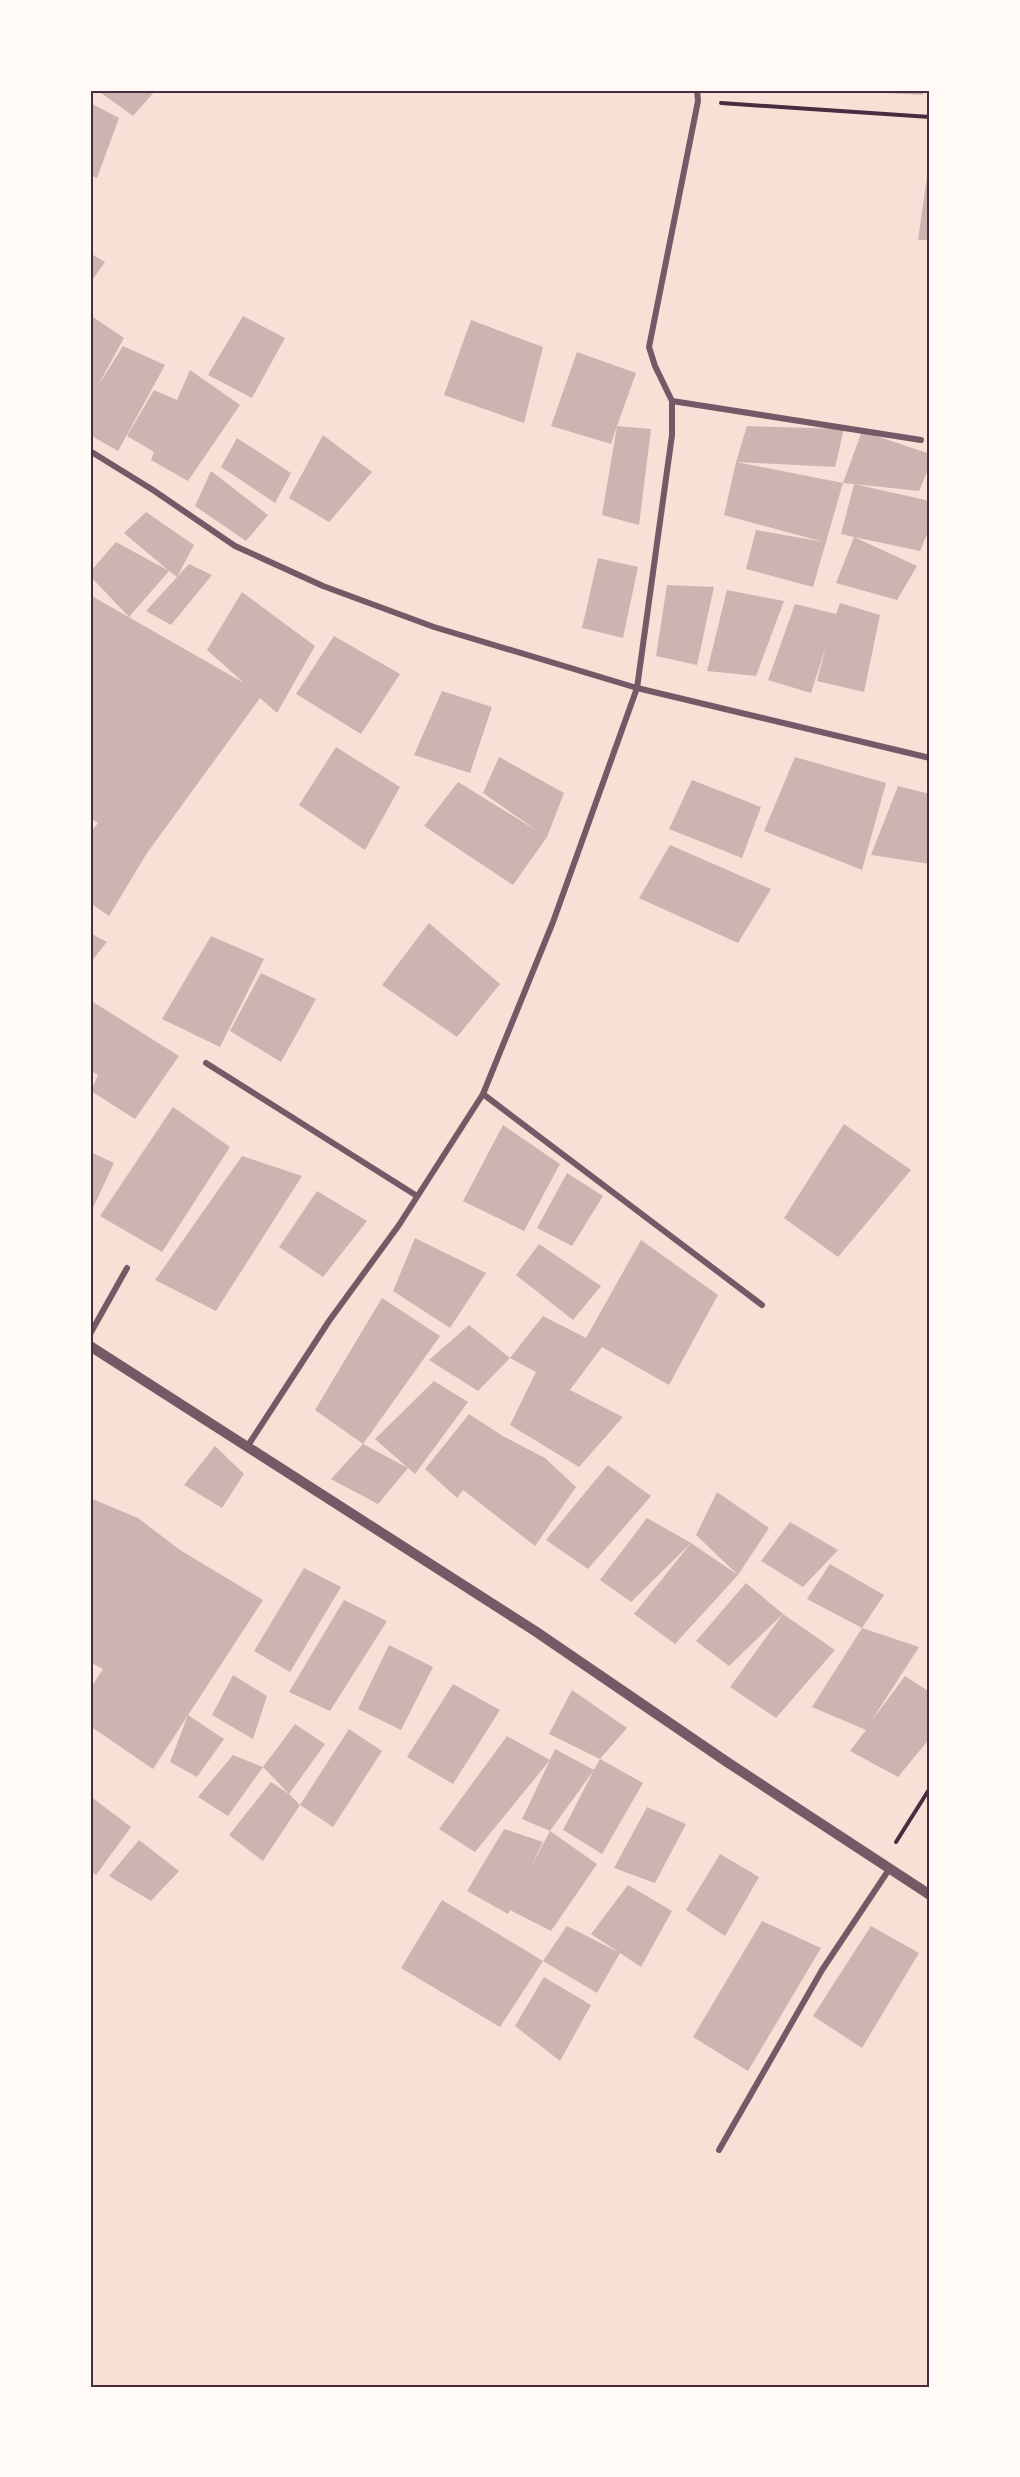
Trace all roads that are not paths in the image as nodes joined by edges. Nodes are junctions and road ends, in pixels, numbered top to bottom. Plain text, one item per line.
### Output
1 (697, 90) edge
2 (672, 401) junction
3 (921, 441) dead end
4 (90, 451) edge
5 (637, 688) junction
6 (930, 758) edge
7 (206, 1063) dead end
8 (483, 1094) junction
9 (417, 1196) junction
10 (127, 1268) dead end
11 (762, 1305) dead end
12 (90, 1334) edge
13 (90, 1346) edge
14 (247, 1447) junction
15 (886, 1865) junction
16 (930, 1895) edge
17 (719, 2150) dead end

1 - 2 street
2 - 3 street
2 - 5 street
4 - 5 street
5 - 6 street
5 - 8 street
7 - 9 street
8 - 9 street
8 - 11 street
9 - 14 street
10 - 12 street
13 - 14 street
14 - 15 street
15 - 16 street
15 - 17 street

